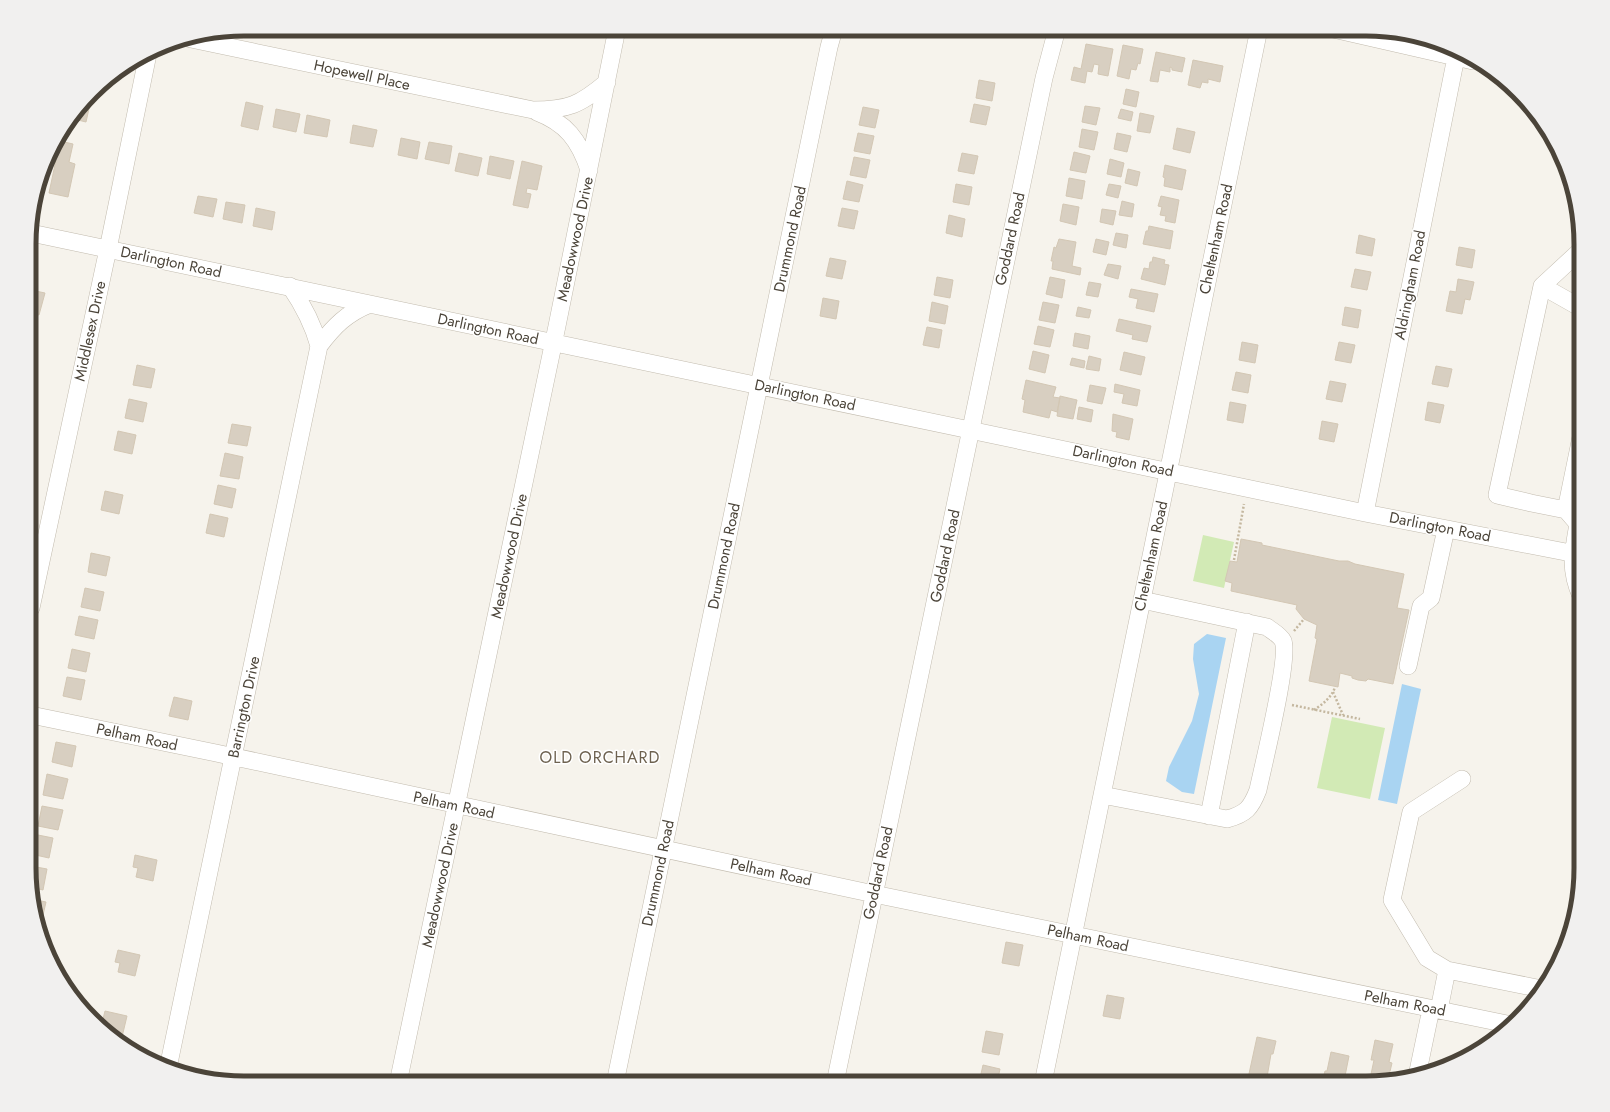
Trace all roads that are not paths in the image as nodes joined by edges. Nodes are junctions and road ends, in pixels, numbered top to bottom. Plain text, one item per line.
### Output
1 (616, 36) edge
2 (832, 36) edge
3 (1054, 36) edge
4 (1258, 36) edge
5 (1364, 36) edge
6 (197, 41) edge
7 (1456, 57) junction
8 (1459, 58) edge
9 (147, 60) edge
10 (607, 82) junction
11 (533, 110) junction
12 (589, 170) junction
13 (36, 234) edge
14 (108, 249) junction
15 (1574, 256) edge
16 (290, 286) junction
17 (1542, 286) junction
18 (370, 304) junction
19 (1574, 304) edge
20 (554, 342) junction
21 (319, 346) junction
22 (760, 385) junction
23 (971, 429) junction
24 (1169, 471) junction
25 (1574, 471) edge
26 (1566, 510) junction
27 (1365, 513) junction
28 (1574, 519) edge
29 (1446, 529) junction
30 (1574, 554) edge
31 (36, 585) edge
32 (1142, 600) junction
33 (1247, 622) junction
34 (1408, 666) dead end
35 (36, 716) edge
36 (233, 757) junction
37 (1462, 779) dead end
38 (1102, 795) junction
39 (456, 805) junction
40 (1209, 816) junction
41 (663, 849) junction
42 (874, 894) junction
43 (1074, 935) junction
44 (1447, 970) junction
45 (1536, 988) edge
46 (1435, 1010) junction
47 (1504, 1023) edge
48 (169, 1062) edge
49 (1419, 1069) edge
50 (399, 1076) edge
51 (616, 1076) edge
52 (836, 1076) edge
53 (1044, 1076) edge

1 - 10 street, Meadowwood Drive
2 - 22 street, Drummond Road
3 - 23 street, Goddard Road
4 - 24 street, Cheltenham Road
5 - 7 street
6 - 11 street, Hopewell Place
7 - 8 street
7 - 27 street, Aldringham Road
9 - 14 street, Middlesex Drive
10 - 11 street, Hopewell Place
10 - 12 street, Meadowwood Drive
11 - 12 street, Hopewell Place
12 - 20 street, Meadowwood Drive
13 - 14 street, Darlington Road
14 - 16 street, Darlington Road
14 - 31 street, Middlesex Drive
15 - 17 street
16 - 18 street, Darlington Road
16 - 21 street, Barrington Drive
17 - 19 street
17 - 26 street
18 - 20 street, Darlington Road
18 - 21 street, Barrington Drive
20 - 22 street, Darlington Road
20 - 39 street, Meadowwood Drive
21 - 36 street, Barrington Drive
22 - 23 street, Darlington Road
22 - 41 street, Drummond Road
23 - 24 street, Darlington Road
23 - 42 street, Goddard Road
24 - 27 street, Darlington Road
24 - 32 street, Cheltenham Road
25 - 26 street
26 - 28 street
27 - 29 street, Darlington Road
29 - 30 street, Darlington Road
29 - 34 street
32 - 33 street
32 - 38 street, Cheltenham Road
33 - 40 street
33 - 40 street
35 - 36 street, Pelham Road
36 - 39 street, Pelham Road
36 - 48 street, Barrington Drive
37 - 44 street
38 - 40 street
38 - 43 street, Cheltenham Road
39 - 41 street, Pelham Road
39 - 50 street, Meadowwood Drive
41 - 42 street, Pelham Road
41 - 51 street, Drummond Road
42 - 43 street, Pelham Road
42 - 52 street, Goddard Road
43 - 46 street, Pelham Road
43 - 53 street, Cheltenham Road
44 - 45 street
44 - 46 street
46 - 47 street, Pelham Road
46 - 49 street

